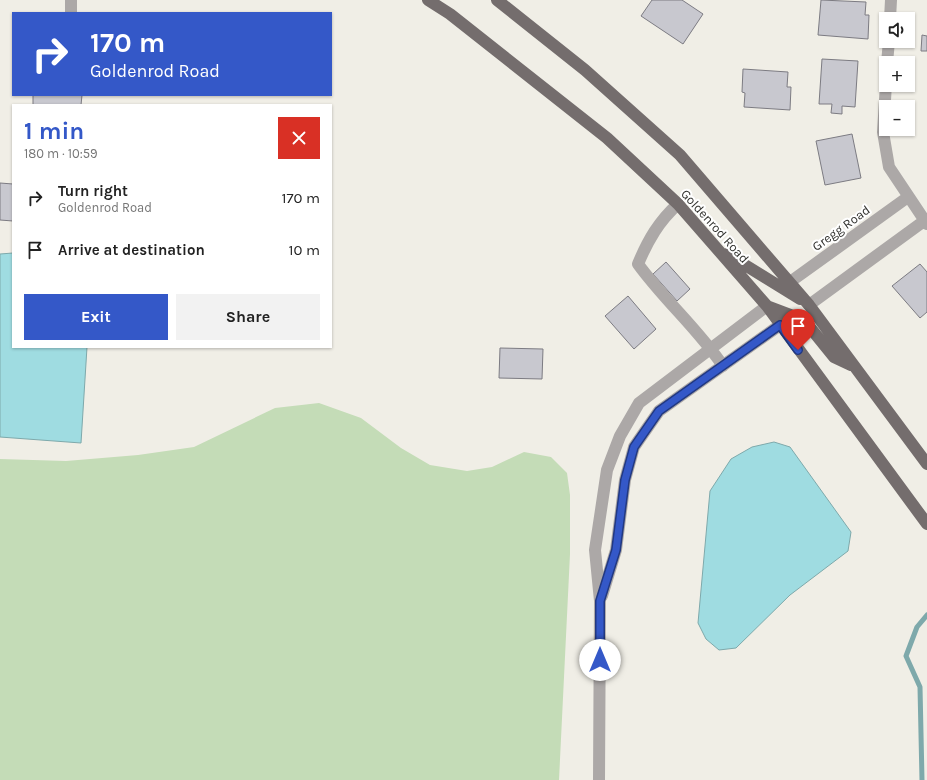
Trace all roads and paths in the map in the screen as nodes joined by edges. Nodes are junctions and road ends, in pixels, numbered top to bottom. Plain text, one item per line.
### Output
1 (71, 0) edge
2 (428, 0) edge
3 (497, 0) edge
4 (891, 0) edge
5 (71, 12) edge
6 (890, 12) edge
7 (886, 92) edge
8 (908, 197) junction
9 (678, 204) junction
10 (926, 222) edge
11 (718, 249) junction
12 (790, 282) junction
13 (809, 305) junction
14 (767, 306) junction
15 (780, 325) junction
16 (711, 349) junction
17 (723, 366) junction
18 (854, 367) junction
19 (927, 464) edge
20 (927, 524) edge
21 (600, 601) junction
22 (599, 780) edge

1 - 5 street
2 - 9 main road, Goldenrod Road
3 - 12 main road, Goldenrod Road
4 - 6 street
7 - 8 street
8 - 10 street
8 - 12 street, Gregg Road
9 - 11 main road, Goldenrod Road
9 - 16 street
10 - 13 street
11 - 13 main road
11 - 14 main road, Goldenrod Road
12 - 13 main road, Goldenrod Road
13 - 18 main road, Goldenrod Road
14 - 15 main road, Goldenrod Road
14 - 16 street
14 - 18 main road
15 - 17 street
15 - 20 main road, Goldenrod Road
16 - 17 street
16 - 21 street
17 - 21 street
18 - 19 main road, Goldenrod Road
21 - 22 street

